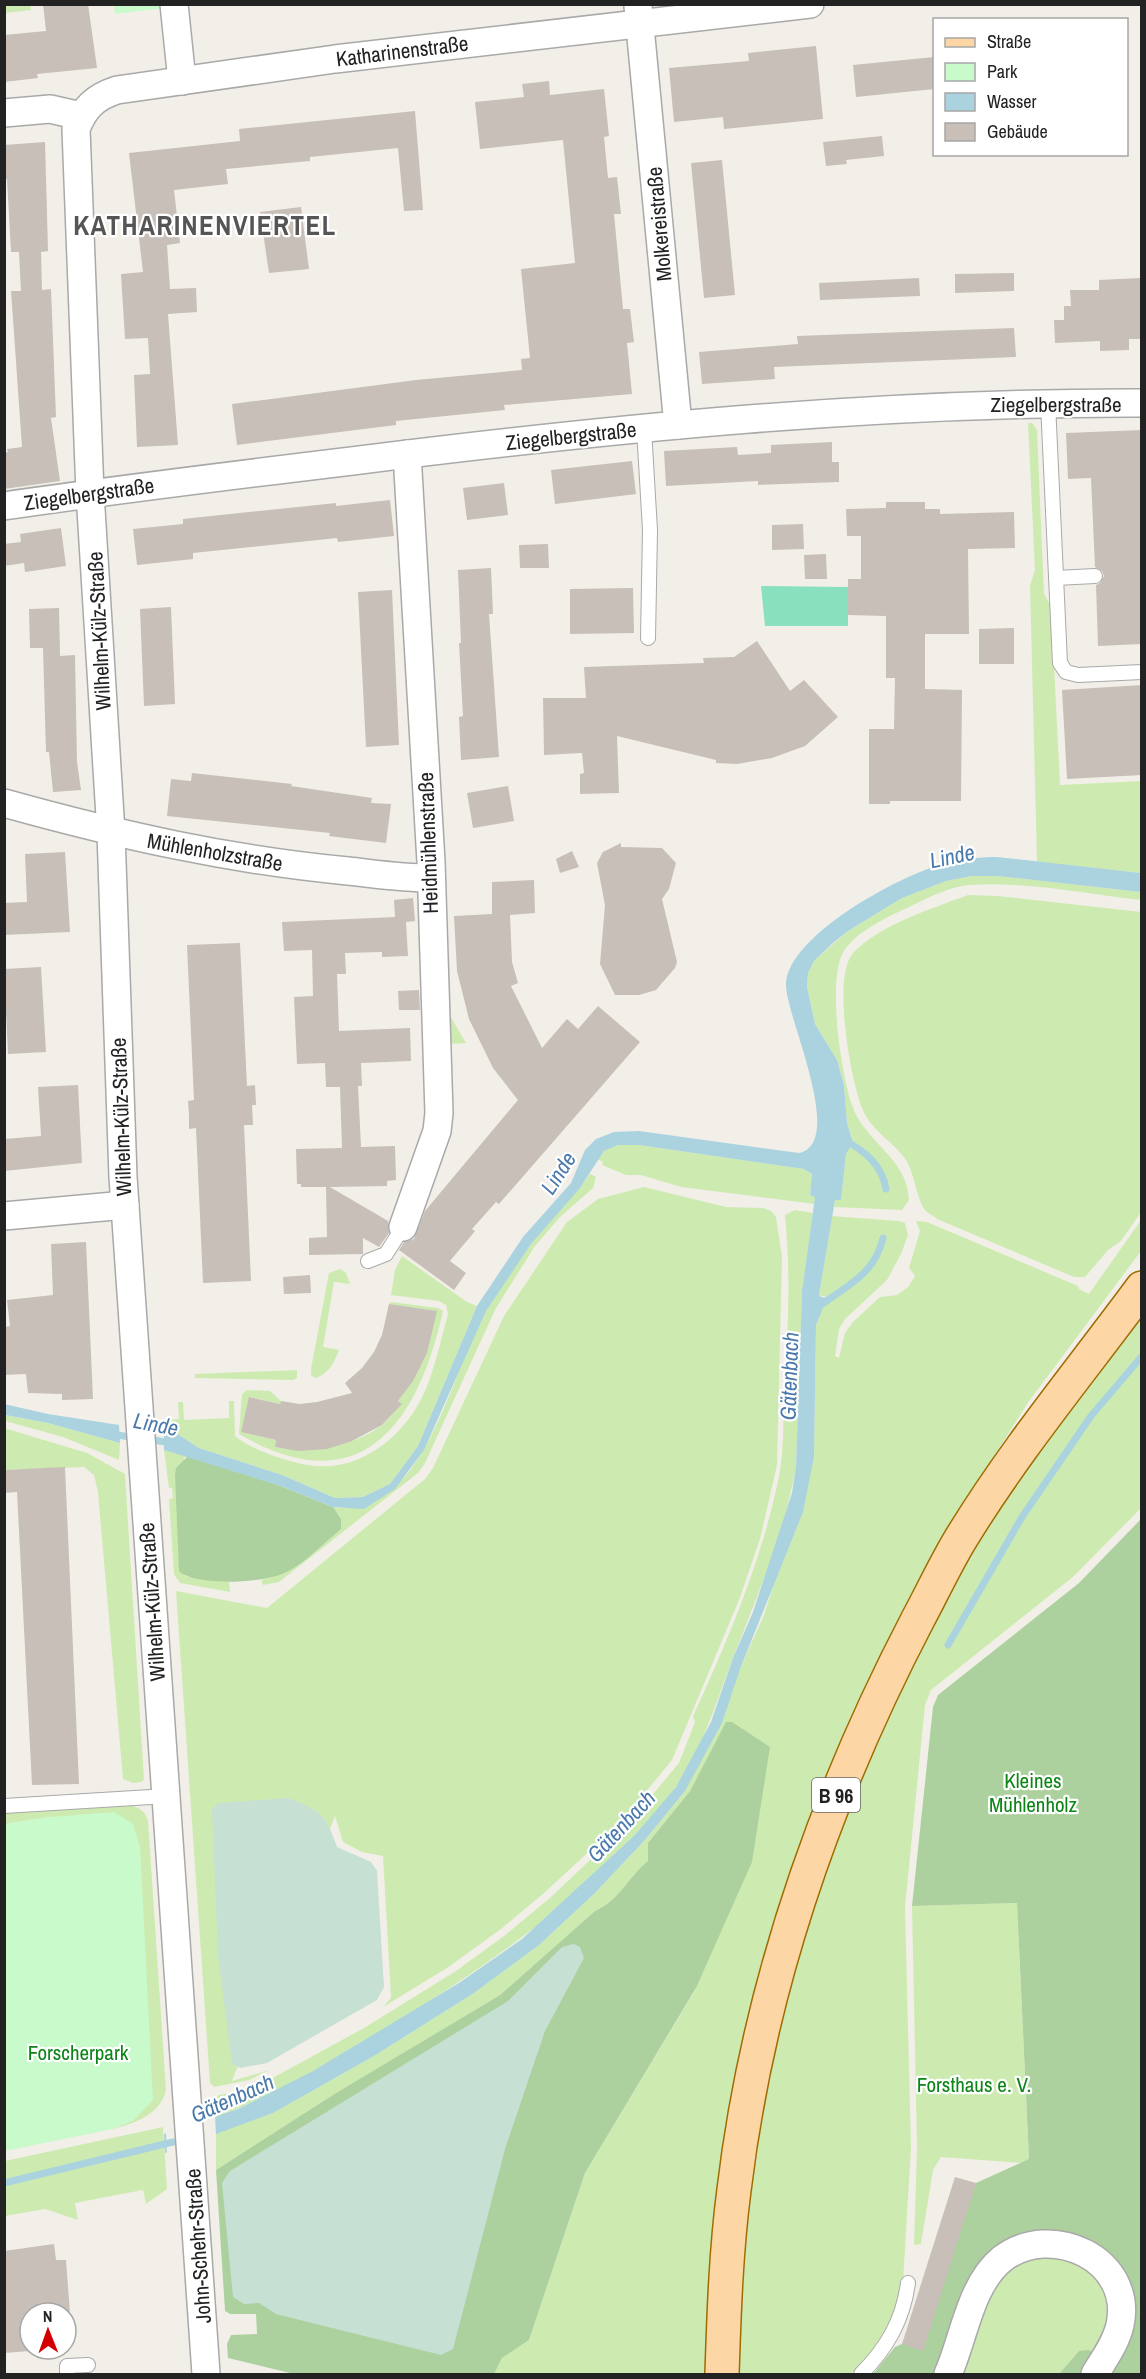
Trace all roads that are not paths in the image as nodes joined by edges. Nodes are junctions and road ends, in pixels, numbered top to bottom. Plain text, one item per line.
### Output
1 (174, 4) edge
2 (810, 4) edge
3 (639, 14) edge
4 (182, 81) junction
5 (4, 113) edge
6 (81, 116) junction
7 (1048, 403) junction
8 (1142, 403) edge
9 (678, 425) junction
10 (644, 429) junction
11 (407, 454) junction
12 (90, 494) junction
13 (4, 506) edge
14 (1095, 576) dead end
15 (1056, 578) junction
16 (648, 638) dead end
17 (1142, 672) edge
18 (4, 802) edge
19 (111, 833) junction
20 (430, 878) junction
21 (125, 1205) junction
22 (4, 1216) edge
23 (403, 1227) joint
24 (368, 1262) dead end
25 (1142, 1288) edge
26 (167, 1796) junction
27 (4, 1806) edge
28 (189, 2117) joint
29 (908, 2283) dead end
30 (88, 2365) dead end
31 (67, 2374) edge
32 (206, 2374) edge
33 (722, 2374) edge
34 (861, 2374) edge
35 (948, 2374) edge
36 (1095, 2374) edge

1 - 4 street
2 - 3 street, Katharinenstraße
3 - 4 street, Katharinenstraße
3 - 9 street, Molkereistraße
4 - 6 street, Katharinenstraße
5 - 6 street
6 - 12 street, Wilhelm-Külz-Straße
7 - 8 street, Ziegelbergstraße
7 - 9 street, Ziegelbergstraße
7 - 15 lane
9 - 10 street, Ziegelbergstraße
10 - 11 street, Ziegelbergstraße
10 - 16 lane
11 - 12 street, Ziegelbergstraße
11 - 20 street, Heidmühlenstraße
12 - 13 street, Ziegelbergstraße
12 - 19 street, Wilhelm-Külz-Straße
14 - 15 lane
15 - 17 lane
18 - 19 street, Mühlenholzstraße
19 - 20 street, Mühlenholzstraße
19 - 21 street, Wilhelm-Külz-Straße
20 - 23 street, Heidmühlenstraße
21 - 22 street
21 - 26 street, Wilhelm-Külz-Straße
23 - 24 lane
25 - 33 main road, B 96
26 - 27 lane
26 - 28 street, Wilhelm-Külz-Straße
28 - 32 street, John-Schehr-Straße
29 - 34 lane
30 - 31 lane
35 - 36 street

